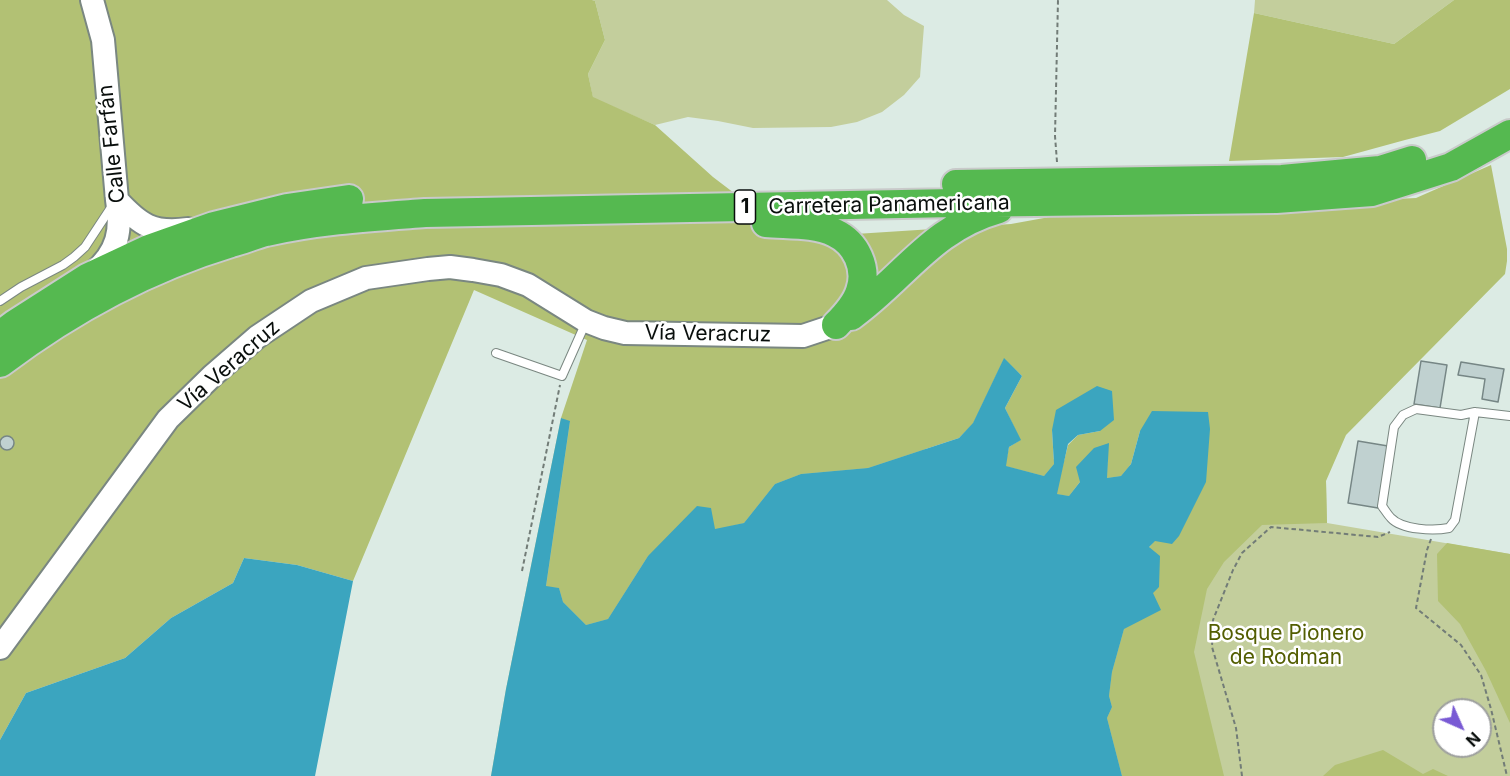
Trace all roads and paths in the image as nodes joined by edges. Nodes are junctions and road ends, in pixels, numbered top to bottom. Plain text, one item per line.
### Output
1 (92, 0) edge
2 (1058, 0) edge
3 (1510, 112) edge
4 (1510, 135) edge
5 (1058, 182) junction
6 (117, 200) junction
7 (1021, 204) junction
8 (570, 210) junction
9 (214, 225) junction
10 (87, 278) junction
11 (0, 302) edge
12 (586, 321) junction
13 (836, 324) junction
14 (0, 335) edge
15 (496, 353) dead end
16 (0, 363) edge
17 (562, 376) junction
18 (1475, 412) junction
19 (1510, 416) edge
20 (1405, 526) junction
21 (1435, 530) junction
22 (522, 570) dead end
23 (0, 648) edge
24 (1242, 776) edge
25 (1507, 776) edge

1 - 6 street, Calle Farfán
2 - 5 path
3 - 5 highway, Carretera Panamericana / 1
4 - 7 highway, Carretera Panamericana / 1
5 - 9 highway, Carretera Panamericana / 1
6 - 9 street
6 - 10 street, Calle Farfán
6 - 11 lane
7 - 8 highway, Carretera Panamericana / 1
7 - 13 highway
8 - 13 highway
8 - 16 highway, Carretera Panamericana / 1
9 - 10 highway, Carretera Panamericana / 1
10 - 14 highway, Carretera Panamericana / 1
12 - 13 street, Vía Veracruz
12 - 17 lane
12 - 23 street, Vía Veracruz
15 - 17 lane
17 - 22 path
18 - 19 lane
18 - 20 lane
18 - 21 lane
20 - 21 lane
20 - 24 path
21 - 25 path

